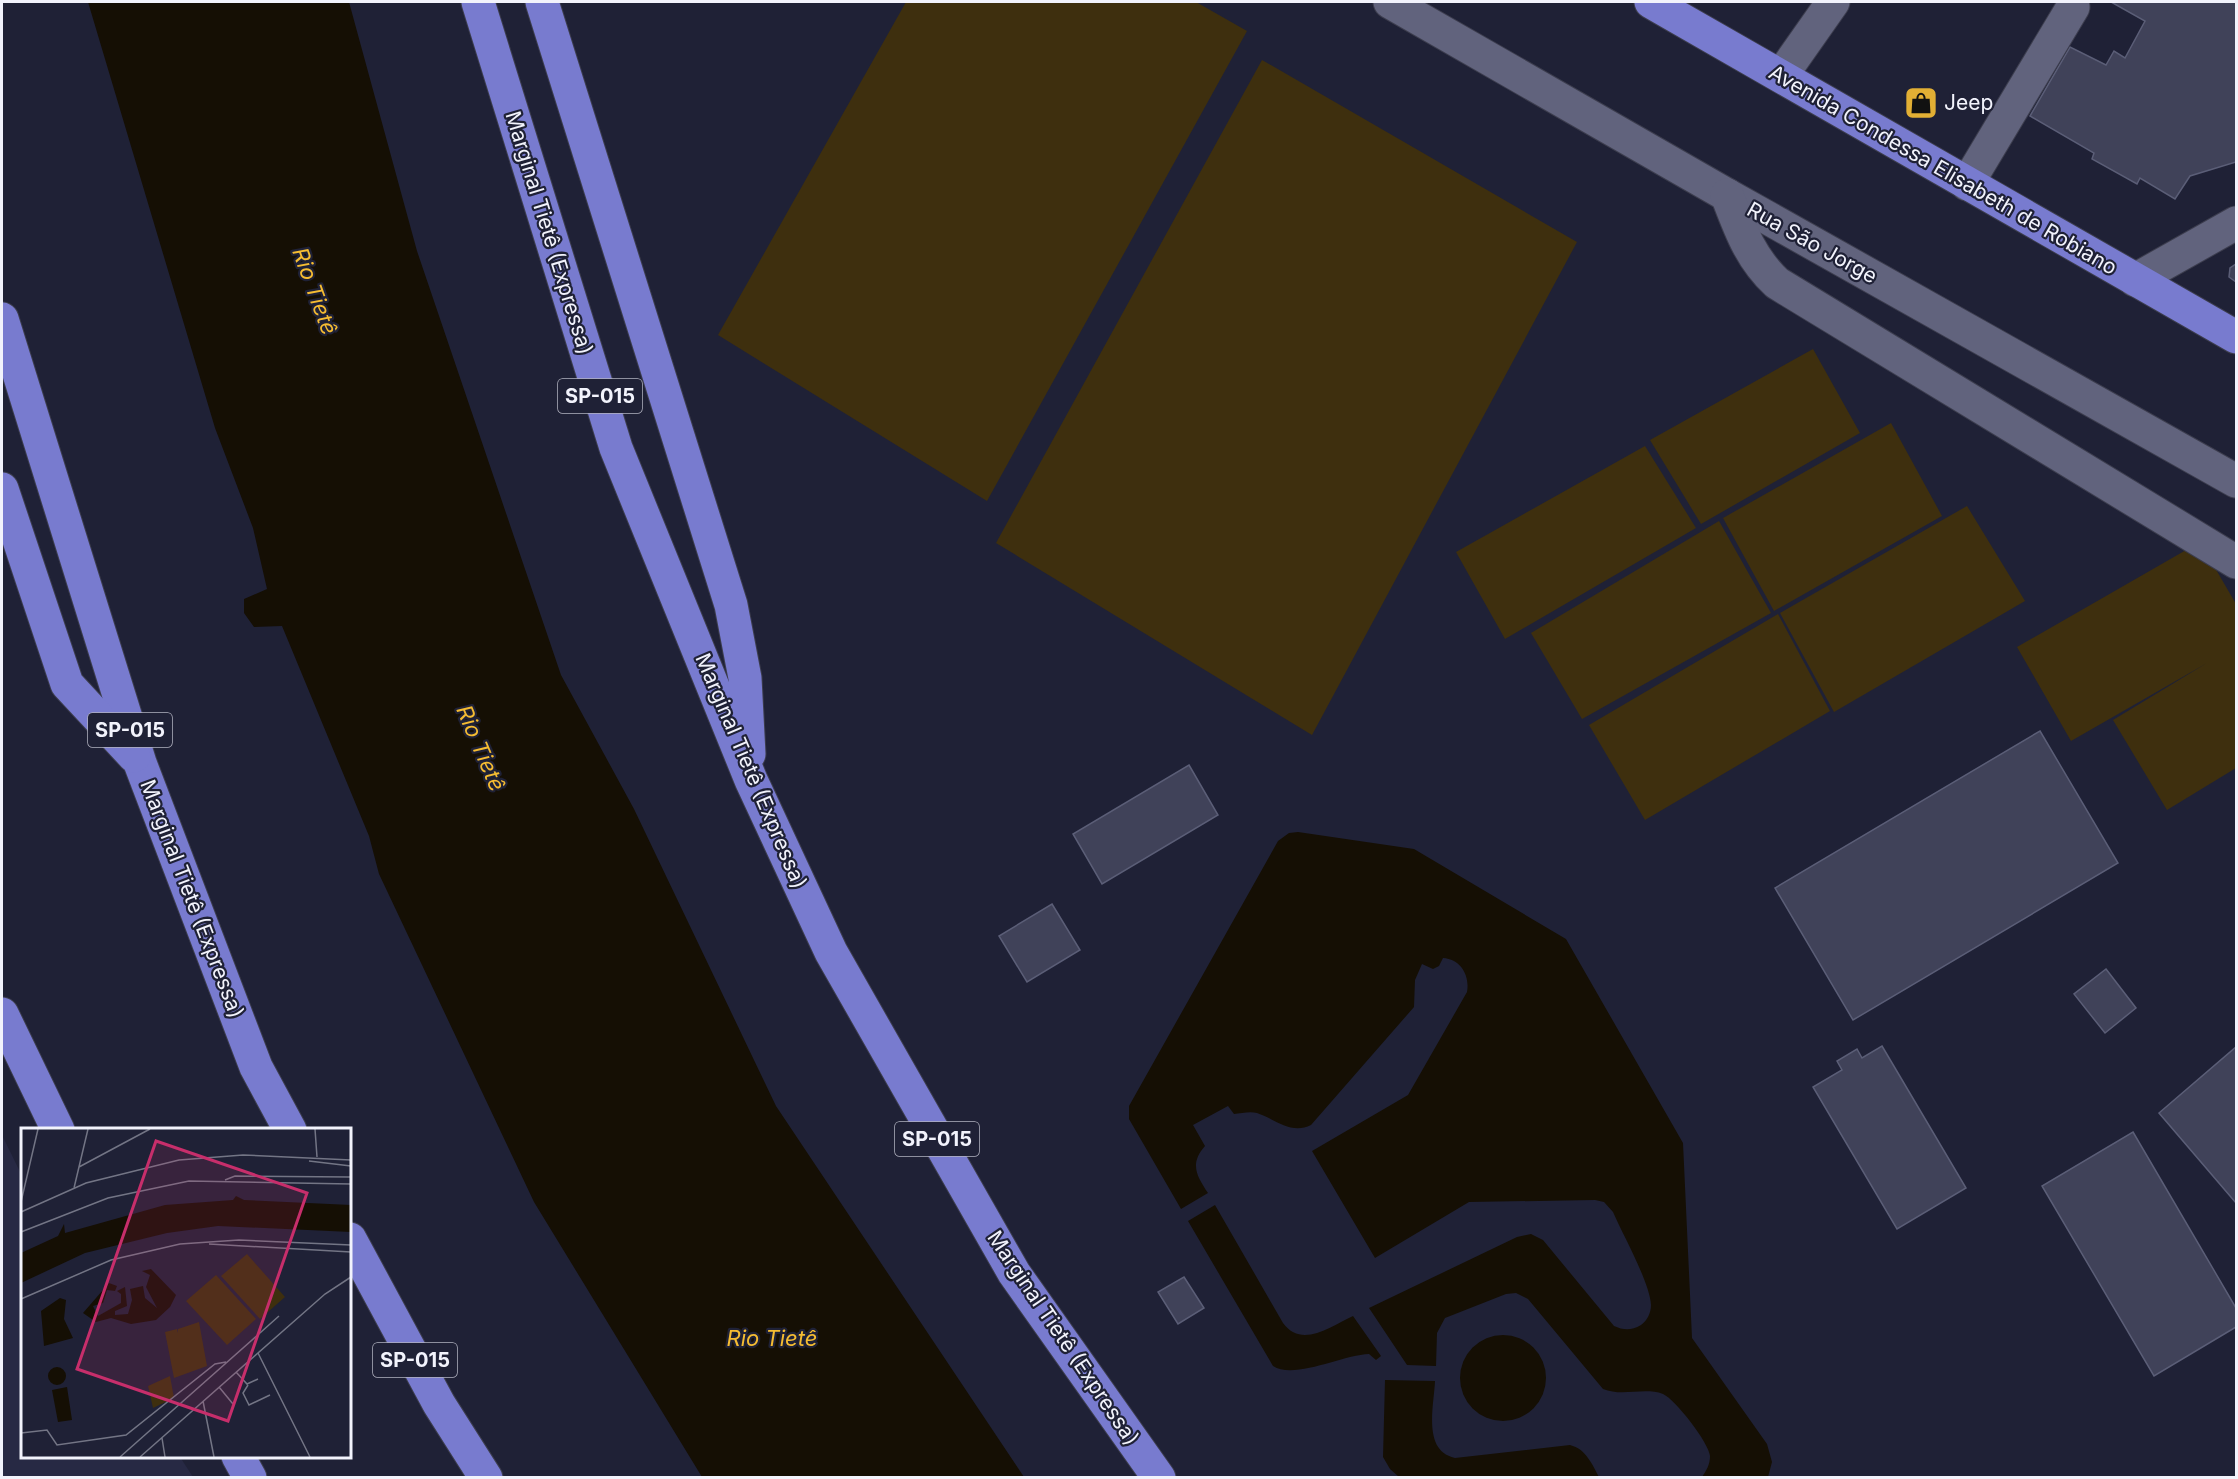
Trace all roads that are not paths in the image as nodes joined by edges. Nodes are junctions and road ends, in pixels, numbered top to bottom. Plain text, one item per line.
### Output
1 (478, 2) edge
2 (542, 2) edge
3 (1390, 2) edge
4 (1651, 2) edge
5 (1833, 2) edge
6 (2073, 7) dead end
7 (1781, 76) junction
8 (1967, 184) junction
9 (1727, 195) junction
10 (2236, 223) edge
11 (2135, 280) junction
12 (2, 319) edge
13 (2236, 337) edge
14 (2236, 481) edge
15 (2, 489) edge
16 (2236, 562) edge
17 (140, 763) junction
18 (751, 780) junction
19 (2, 1014) edge
20 (57, 1128) edge
21 (289, 1128) edge
22 (351, 1241) edge
23 (239, 1458) edge
24 (250, 1478) edge
25 (486, 1478) edge
26 (1159, 1478) edge

1 - 18 highway, Marginal Tietê (Expressa) / SP-015
2 - 18 highway
3 - 9 street, Rua São Jorge
4 - 7 highway, Avenida Condessa Elisabeth de Robiano
5 - 7 street
6 - 8 street
7 - 8 highway, Avenida Condessa Elisabeth de Robiano
8 - 11 highway, Avenida Condessa Elisabeth de Robiano
9 - 14 street, Rua São Jorge
9 - 16 street
10 - 11 street
11 - 13 highway, Avenida Condessa Elisabeth de Robiano
12 - 17 highway, Marginal Tietê (Expressa) / SP-015
15 - 17 highway
17 - 21 highway, Marginal Tietê (Expressa) / SP-015
18 - 26 highway, Marginal Tietê (Expressa) / SP-015
19 - 20 highway
22 - 25 highway, SP-015
23 - 24 highway

